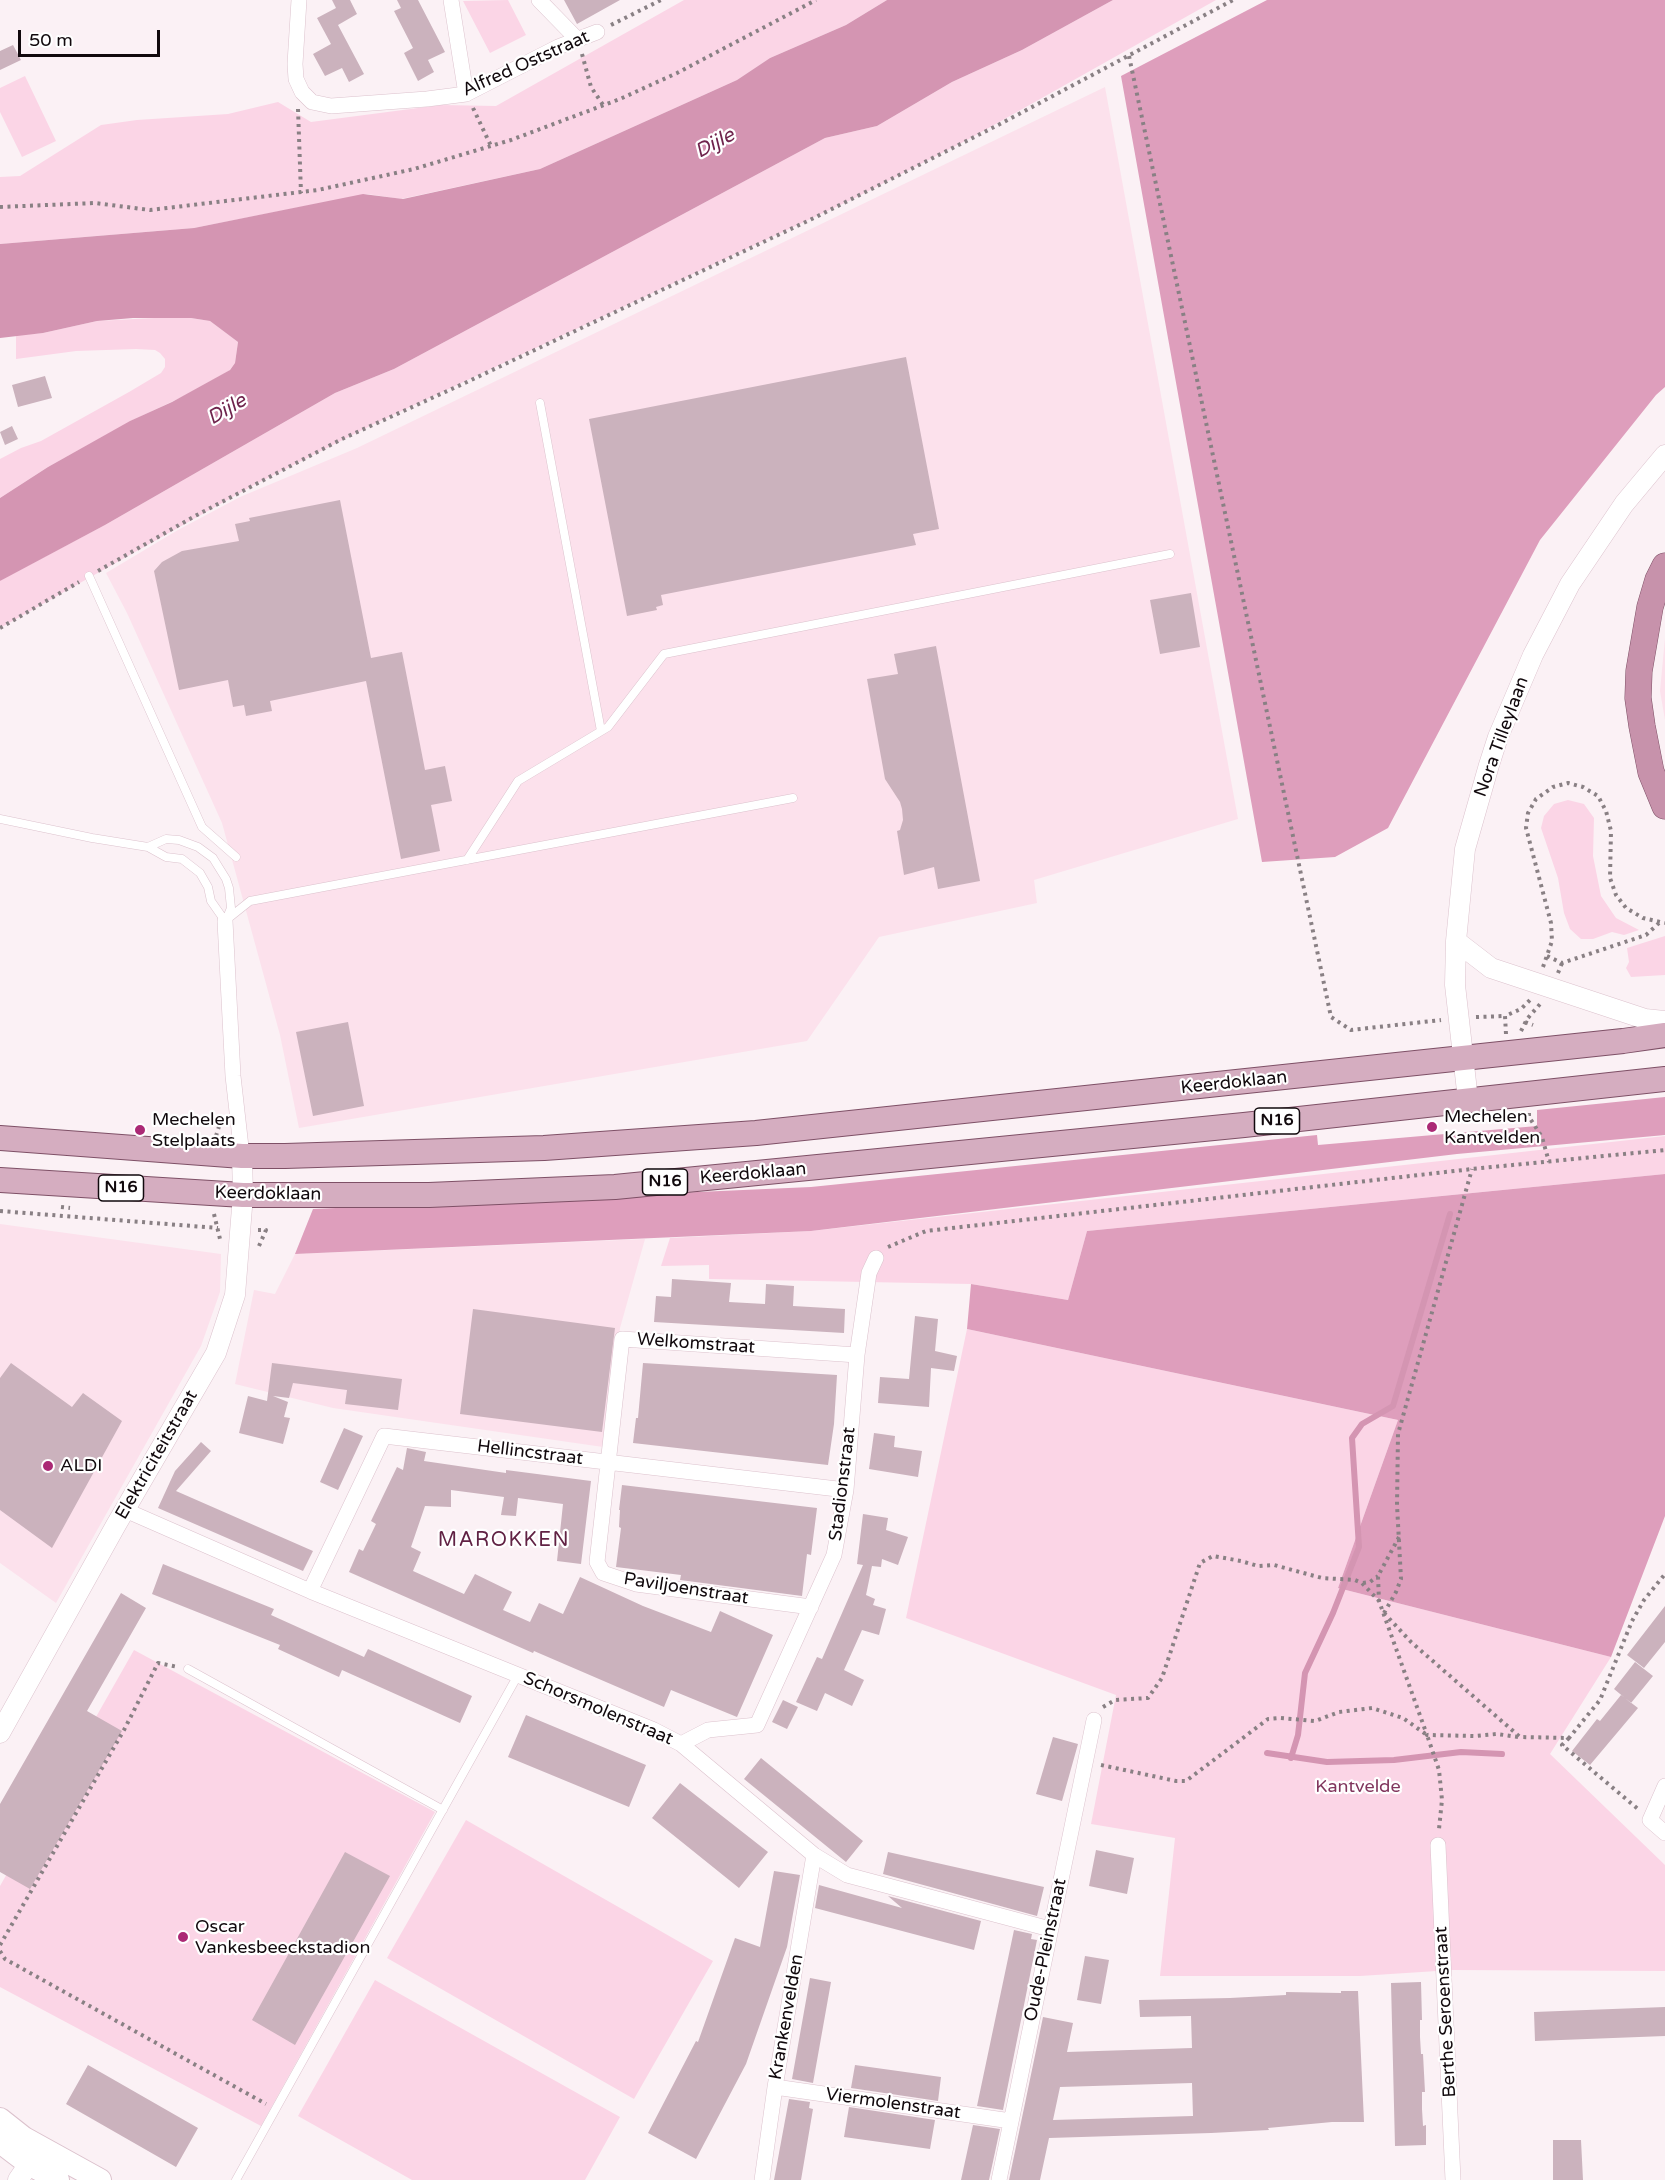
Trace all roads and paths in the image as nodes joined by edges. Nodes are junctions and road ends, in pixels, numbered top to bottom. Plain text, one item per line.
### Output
1 (299, 0) edge
2 (451, 0) edge
3 (539, 0) edge
4 (661, 0) edge
5 (816, 0) edge
6 (1233, 0) edge
7 (597, 32) joint
8 (577, 39) junction
9 (1129, 56) junction
10 (466, 94) junction
11 (307, 97) junction
12 (603, 105) junction
13 (491, 146) junction
14 (301, 193) junction
15 (0, 207) edge
16 (540, 403) dead end
17 (1665, 455) edge
18 (1170, 554) dead end
19 (1665, 566) edge
20 (89, 576) junction
21 (0, 628) edge
22 (602, 731) junction
23 (792, 798) dead end
24 (1665, 806) edge
25 (0, 819) edge
26 (148, 847) junction
27 (236, 857) dead end
28 (467, 860) junction
29 (225, 921) junction
30 (1659, 923) junction
31 (1665, 923) edge
32 (1455, 941) junction
33 (1546, 956) junction
34 (1537, 983) junction
35 (1505, 1016) dead end
36 (1457, 1018) junction
37 (1665, 1021) edge
38 (1525, 1022) dead end
39 (1533, 1025) dead end
40 (1665, 1035) edge
41 (1462, 1058) junction
42 (1665, 1079) edge
43 (1468, 1100) junction
44 (1529, 1117) dead end
45 (0, 1138) edge
46 (1665, 1150) edge
47 (242, 1156) junction
48 (1549, 1162) junction
49 (1472, 1169) junction
50 (0, 1180) edge
51 (243, 1195) junction
52 (0, 1211) edge
53 (240, 1228) junction
54 (266, 1230) dead end
55 (876, 1258) joint
56 (857, 1355) junction
57 (609, 1462) junction
58 (846, 1490) junction
59 (125, 1510) junction
60 (1400, 1536) junction
61 (1665, 1574) edge
62 (1378, 1576) junction
63 (1362, 1583) junction
64 (310, 1591) junction
65 (1379, 1600) junction
66 (811, 1607) junction
67 (1384, 1613) junction
68 (188, 1669) joint
69 (518, 1675) junction
70 (1094, 1720) joint
71 (0, 1733) edge
72 (1426, 1735) junction
73 (1520, 1737) junction
74 (1569, 1738) junction
75 (681, 1744) junction
76 (1086, 1762) junction
77 (1665, 1786) edge
78 (443, 1810) junction
79 (1650, 1820) junction
80 (1665, 1833) edge
81 (1438, 1845) joint
82 (814, 1855) junction
83 (1050, 1929) junction
84 (0, 1945) edge
85 (0, 1951) edge
86 (775, 2088) junction
87 (276, 2109) junction
88 (0, 2119) edge
89 (1011, 2121) junction
90 (7, 2143) edge
91 (23, 2172) edge
92 (58, 2180) edge
93 (100, 2180) edge
94 (236, 2180) edge
95 (762, 2180) edge
96 (999, 2180) edge
97 (1454, 2180) edge

1 - 11 street
2 - 10 street
3 - 8 street
4 - 7 path
5 - 12 path
6 - 9 path
7 - 8 street, Alfred Oststraat
8 - 10 street, Alfred Oststraat
8 - 12 path
9 - 20 path
9 - 36 path
10 - 11 street, Alfred Oststraat
10 - 13 path
11 - 14 path
12 - 13 path
13 - 14 path
14 - 15 path
16 - 22 lane
17 - 32 street, Nora Tilleylaan
18 - 22 lane
19 - 24 highway
20 - 21 path
20 - 27 lane
22 - 28 lane
23 - 28 lane
25 - 26 lane
26 - 29 lane
26 - 29 lane
28 - 29 lane
29 - 47 street
30 - 31 path
30 - 33 path
30 - 33 path
32 - 34 street
32 - 36 street, Nora Tilleylaan
33 - 34 path
34 - 37 street
35 - 36 path
36 - 41 street, Nora Tilleylaan
38 - 39 path
40 - 41 main road, N16
41 - 43 street, Nora Tilleylaan
41 - 47 main road, Keerdoklaan / N16
42 - 43 main road, N16
43 - 51 main road, Keerdoklaan / N16
44 - 48 path
45 - 47 main road, Keerdoklaan / N16
46 - 48 path
47 - 51 street, Elektriciteitstraat
48 - 49 path
49 - 55 path
49 - 60 path
50 - 51 main road, Keerdoklaan / N16
51 - 53 street, Elektriciteitstraat
52 - 53 path
53 - 54 path
53 - 59 street, Elektriciteitstraat
55 - 56 street, Stadionstraat
56 - 57 street, Welkomstraat
56 - 58 street, Stadionstraat
57 - 58 street, Hellincstraat
57 - 64 street, Hellincstraat
57 - 66 street, Paviljoenstraat
58 - 66 street, Stadionstraat
59 - 64 street, Schorsmolenstraat
59 - 71 street, Elektriciteitstraat
60 - 62 path
60 - 67 path
61 - 74 path
62 - 63 path
62 - 65 path
63 - 65 path
63 - 70 path
64 - 69 street, Schorsmolenstraat
65 - 67 path
66 - 75 street, Stadionstraat
67 - 72 path
67 - 73 path
68 - 78 lane
68 - 84 path
69 - 75 street, Schorsmolenstraat
69 - 78 lane
70 - 76 street, Oude-Pleinstraat
72 - 73 path
72 - 76 path
72 - 81 path
73 - 74 path
74 - 79 path
75 - 82 street, Schorsmolenstraat
76 - 83 street, Oude-Pleinstraat
77 - 79 street
78 - 87 lane
79 - 80 street
81 - 97 street, Berthe Seroenstraat
82 - 83 street, Schorsmolenstraat
82 - 86 street, Krankenvelden
83 - 89 street, Oude-Pleinstraat
85 - 87 path
86 - 89 street, Viermolenstraat
86 - 95 street, Krankenvelden
87 - 94 lane
88 - 90 main road
89 - 96 street, Oude-Pleinstraat
90 - 91 main road
90 - 93 main road
91 - 92 main road

